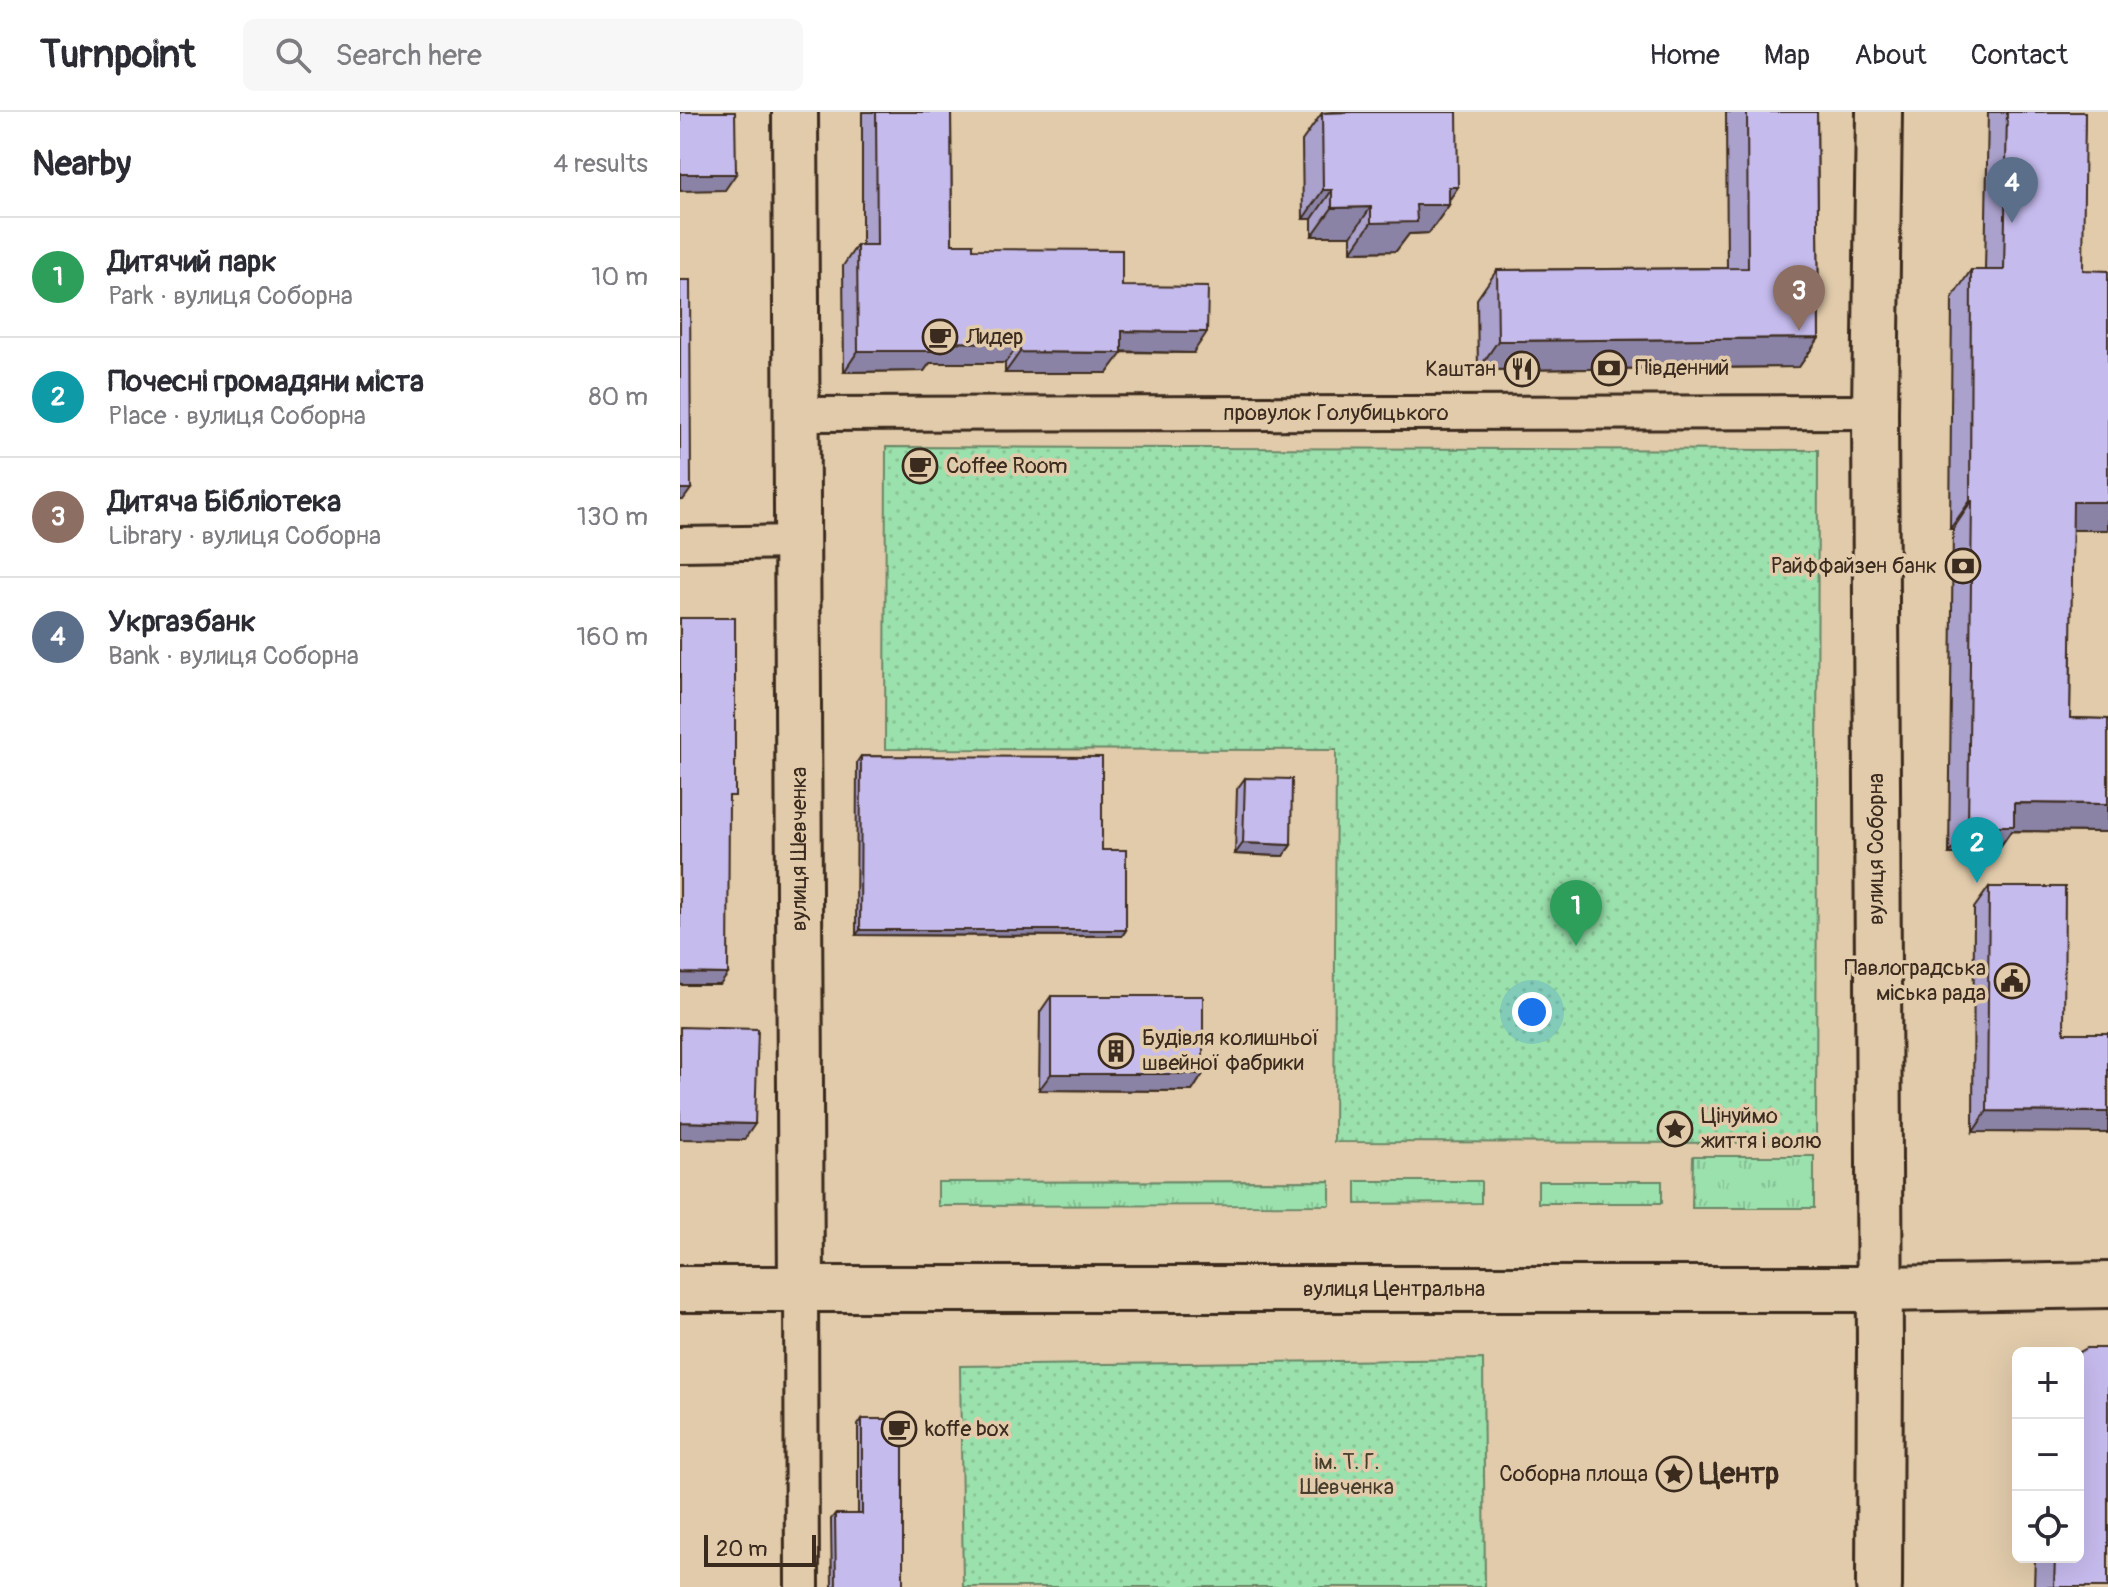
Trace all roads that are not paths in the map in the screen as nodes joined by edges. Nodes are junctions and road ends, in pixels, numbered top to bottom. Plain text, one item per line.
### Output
1 (795, 112) edge
2 (1879, 112) edge
3 (1875, 412) junction
4 (797, 414) junction
5 (797, 542) junction
6 (680, 544) edge
7 (2108, 1285) edge
8 (680, 1289) edge
9 (801, 1289) junction
10 (1880, 1289) junction
11 (802, 1587) edge
12 (1879, 1587) edge

1 - 4 street, вулиця Шевченка
2 - 3 street, вулиця Соборна
3 - 4 street, провулок Голубицького
3 - 10 street, вулиця Соборна
4 - 5 street, вулиця Шевченка
5 - 6 street
5 - 9 street, вулиця Шевченка
7 - 10 street, вулиця Центральна
8 - 9 street, вулиця Центральна
9 - 10 street, вулиця Центральна
9 - 11 street, вулиця Шевченка
10 - 12 street, вулиця Соборна

